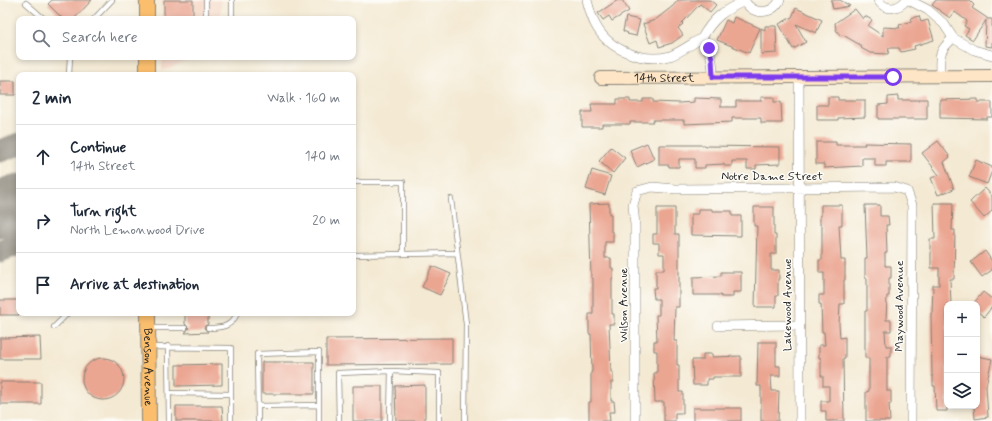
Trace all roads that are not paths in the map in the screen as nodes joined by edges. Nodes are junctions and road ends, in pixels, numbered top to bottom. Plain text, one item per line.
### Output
1 (112, 0) edge
2 (147, 0) edge
3 (206, 0) edge
4 (232, 0) edge
5 (587, 0) edge
6 (780, 0) edge
7 (878, 0) edge
8 (906, 0) edge
9 (910, 0) edge
10 (26, 1) edge
11 (744, 1) edge
12 (41, 16) edge
13 (97, 16) edge
14 (147, 16) edge
15 (206, 16) edge
16 (232, 16) edge
17 (702, 38) junction
18 (953, 38) junction
19 (992, 55) edge
20 (70, 60) edge
21 (147, 60) edge
22 (69, 72) edge
23 (147, 72) edge
24 (940, 76) junction
25 (992, 76) edge
26 (713, 77) junction
27 (799, 77) junction
28 (601, 78) dead end
29 (356, 182) edge
30 (799, 188) junction
31 (637, 191) joint
32 (907, 191) joint
33 (451, 199) dead end
34 (457, 253) junction
35 (404, 254) junction
36 (356, 255) edge
37 (65, 316) edge
38 (148, 316) edge
39 (234, 316) edge
40 (800, 325) junction
41 (718, 326) dead end
42 (54, 327) dead end
43 (148, 328) junction
44 (185, 328) dead end
45 (208, 328) dead end
46 (168, 346) junction
47 (148, 347) junction
48 (391, 371) junction
49 (169, 393) junction
50 (231, 394) junction
51 (258, 406) junction
52 (319, 406) junction
53 (149, 421) edge
54 (169, 421) edge
55 (231, 421) edge
56 (258, 421) edge
57 (319, 421) edge
58 (339, 421) edge
59 (390, 421) edge
60 (439, 421) edge
61 (465, 421) edge
62 (635, 421) edge
63 (800, 421) edge
64 (911, 421) edge

1 - 13 lane
2 - 14 main road
3 - 15 lane
4 - 16 lane
5 - 17 street
6 - 11 street
7 - 8 street
9 - 18 street
10 - 12 lane
11 - 17 street
17 - 26 street
18 - 19 street
18 - 24 street
20 - 22 lane
21 - 23 main road
24 - 25 street, 14th Street
24 - 27 street, 14th Street
26 - 27 street, 14th Street
26 - 28 street, 14th Street
27 - 30 street, Lakewood Avenue
29 - 35 lane
30 - 31 street, Notre Dame Street
30 - 32 street, Notre Dame Street
30 - 40 street, Lakewood Avenue
31 - 62 street, Wilson Avenue
32 - 64 street, Maywood Avenue
33 - 34 lane
34 - 35 lane
34 - 61 lane
35 - 36 lane
37 - 42 lane
38 - 43 main road, Benson Avenue
39 - 45 lane
40 - 41 street
40 - 63 street, Lakewood Avenue
43 - 44 lane
43 - 47 main road, Benson Avenue
46 - 47 lane
46 - 49 lane
46 - 50 lane
47 - 53 main road, Benson Avenue
48 - 58 lane
48 - 59 lane
48 - 60 lane
49 - 50 lane
49 - 54 lane
50 - 55 lane
51 - 52 lane
51 - 52 lane
51 - 56 lane
52 - 57 lane

